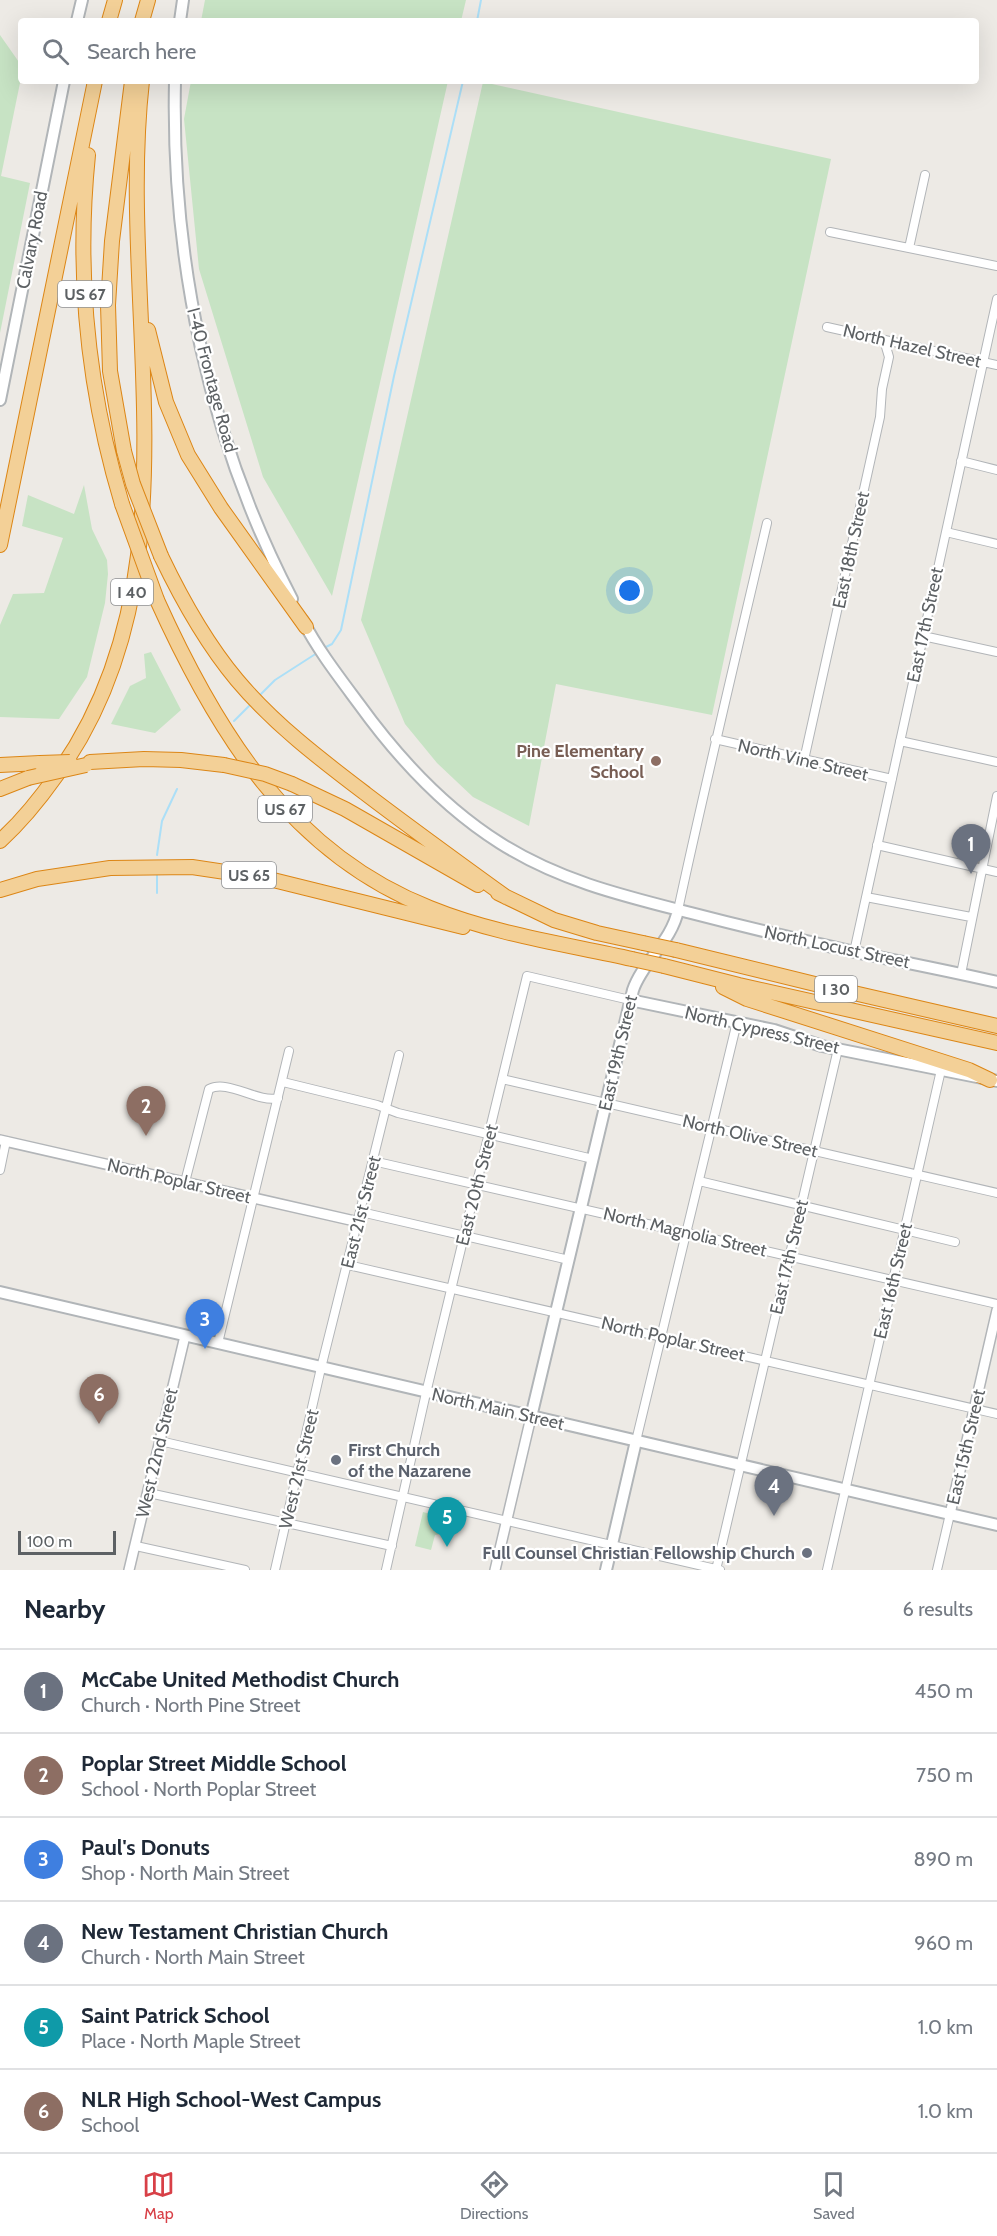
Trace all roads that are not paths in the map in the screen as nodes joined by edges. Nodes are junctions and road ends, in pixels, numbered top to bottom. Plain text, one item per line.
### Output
1 (82, 0) edge
2 (115, 0) edge
3 (183, 0) edge
4 (78, 18) edge
5 (110, 18) edge
6 (180, 18) edge
7 (63, 84) edge
8 (95, 84) edge
9 (96, 84) edge
10 (132, 84) edge
11 (142, 84) edge
12 (176, 84) edge
13 (925, 175) dead end
14 (830, 232) dead end
15 (909, 248) junction
16 (997, 266) edge
17 (997, 299) edge
18 (140, 306) junction
19 (827, 327) dead end
20 (884, 340) junction
21 (983, 362) junction
22 (997, 365) edge
23 (0, 400) edge
24 (961, 461) junction
25 (17, 463) junction
26 (997, 470) edge
27 (0, 515) edge
28 (767, 523) dead end
29 (946, 532) junction
30 (997, 544) edge
31 (0, 545) edge
32 (310, 633) junction
33 (923, 636) junction
34 (997, 652) edge
35 (327, 659) joint
36 (715, 740) junction
37 (900, 741) junction
38 (804, 760) junction
39 (997, 762) edge
40 (93, 763) junction
41 (0, 765) edge
42 (60, 771) junction
43 (892, 779) junction
44 (0, 789) edge
45 (997, 796) edge
46 (0, 842) edge
47 (877, 845) junction
48 (981, 869) junction
49 (997, 873) edge
50 (0, 890) edge
51 (506, 897) junction
52 (866, 897) junction
53 (678, 910) junction
54 (971, 917) junction
55 (495, 929) junction
56 (854, 952) junction
57 (691, 973) junction
58 (961, 974) junction
59 (527, 976) joint
60 (997, 982) edge
61 (630, 1000) junction
62 (736, 1022) junction
63 (997, 1026) edge
64 (997, 1043) edge
65 (838, 1049) junction
66 (289, 1051) dead end
67 (399, 1055) dead end
68 (941, 1070) junction
69 (502, 1079) junction
70 (994, 1080) edge
71 (283, 1082) junction
72 (278, 1098) junction
73 (606, 1103) junction
74 (386, 1108) junction
75 (711, 1127) junction
76 (489, 1134) junction
77 (3, 1140) edge
78 (814, 1151) junction
79 (593, 1159) junction
80 (374, 1161) junction
81 (0, 1170) edge
82 (917, 1175) junction
83 (699, 1181) junction
84 (185, 1182) junction
85 (477, 1184) junction
86 (997, 1193) edge
87 (254, 1198) junction
88 (801, 1205) junction
89 (581, 1209) junction
90 (361, 1212) junction
91 (359, 1222) junction
92 (904, 1230) junction
93 (686, 1233) junction
94 (464, 1236) junction
95 (955, 1242) dead end
96 (789, 1256) junction
97 (569, 1260) junction
98 (348, 1265) junction
99 (893, 1280) junction
100 (452, 1289) junction
101 (0, 1292) edge
102 (997, 1304) edge
103 (997, 1310) edge
104 (557, 1313) junction
105 (185, 1336) junction
106 (661, 1337) junction
107 (218, 1343) junction
108 (765, 1360) junction
109 (321, 1368) junction
110 (869, 1384) junction
111 (426, 1393) junction
112 (975, 1408) junction
113 (997, 1413) edge
114 (531, 1417) junction
115 (160, 1441) junction
116 (636, 1441) junction
117 (741, 1465) junction
118 (298, 1473) junction
119 (845, 1491) junction
120 (149, 1493) junction
121 (403, 1497) junction
122 (950, 1514) junction
123 (507, 1521) junction
124 (286, 1523) junction
125 (997, 1525) edge
126 (612, 1545) junction
127 (136, 1546) junction
128 (392, 1546) junction
129 (129, 1570) edge
130 (245, 1570) edge
131 (276, 1570) edge
132 (386, 1570) edge
133 (495, 1570) edge
134 (606, 1570) edge
135 (717, 1570) edge
136 (827, 1570) edge
137 (937, 1570) edge

1 - 4 main road
2 - 5 highway
3 - 6 main road
7 - 23 main road, Calvary Road
8 - 25 highway
9 - 55 highway, US 67, bridge
10 - 51 highway, US 67, bridge
11 - 18 highway, I 40
12 - 32 main road, I-40 Frontage Road
13 - 15 street
14 - 15 street
15 - 16 street
17 - 21 street, East 17th Street
18 - 32 highway
18 - 42 highway, I 40
19 - 20 street, North Hazel Street
20 - 21 street, North Hazel Street
20 - 38 street, East 18th Street
21 - 22 street, North Hazel Street
21 - 24 street, East 17th Street
24 - 26 street
24 - 29 street, East 17th Street
25 - 27 highway
25 - 31 highway
28 - 36 street, East 19th Street
29 - 30 street
29 - 33 street, East 17th Street
32 - 35 main road, I-40 Frontage Road
33 - 34 street
33 - 37 street, East 17th Street
35 - 53 main road, North Locust Street
36 - 38 street, North Vine Street
36 - 53 street, East 19th Street
37 - 39 street
37 - 43 street, East 17th Street
38 - 43 street, North Vine Street
40 - 41 highway, bridge
40 - 42 highway, bridge
40 - 51 highway, bridge
42 - 44 highway, bridge
42 - 46 highway, I 40
43 - 47 street, East 17th Street
45 - 48 street
47 - 48 street
47 - 52 street, East 17th Street
48 - 49 street
48 - 54 street
50 - 55 highway, US 65
51 - 63 highway, I 30, bridge
52 - 54 street
52 - 56 street, East 17th Street
53 - 56 main road, North Locust Street
53 - 61 main road, East 19th Street
54 - 58 street
55 - 57 highway, I 30, bridge
56 - 58 main road, North Locust Street
57 - 64 highway, I 30
57 - 70 highway
58 - 60 main road, North Locust Street
59 - 61 street, North Cypress Street
59 - 69 street, East 20th Street
61 - 62 main road, North Cypress Street
61 - 73 main road, East 19th Street
62 - 65 main road, North Cypress Street
62 - 75 street
65 - 68 main road, North Cypress Street
65 - 78 street, East 17th Street
66 - 71 street
67 - 74 street, East 21st Street
68 - 70 main road, North Cypress Street
68 - 82 street, East 16th Street
69 - 73 street, North Olive Street
69 - 76 street, East 20th Street
71 - 72 street
71 - 74 street
72 - 84 street
72 - 87 street
73 - 75 street, North Olive Street
73 - 79 main road, East 19th Street
74 - 76 street
74 - 80 street, East 21st Street
75 - 78 street, North Olive Street
75 - 83 street
76 - 79 street
76 - 85 street, East 20th Street
77 - 81 street
77 - 84 street, North Poplar Street
78 - 82 street, North Olive Street
78 - 88 street, East 17th Street
79 - 89 main road, East 19th Street
80 - 85 street, North Magnolia Street
80 - 90 street, East 21st Street
82 - 86 street, North Olive Street
82 - 92 street, East 16th Street
83 - 88 street
83 - 93 street
84 - 87 street, North Poplar Street
85 - 89 street, North Magnolia Street
85 - 94 street, East 20th Street
87 - 91 street, North Poplar Street
87 - 107 street
88 - 92 street
88 - 96 street, East 17th Street
89 - 93 street, North Magnolia Street
89 - 97 main road, East 19th Street
90 - 91 street, East 21st Street
90 - 94 street
91 - 98 street, East 21st Street
92 - 95 street
92 - 99 street, East 16th Street
93 - 96 street, North Magnolia Street
93 - 106 street
94 - 97 street
94 - 100 street, East 20th Street
96 - 99 street, North Magnolia Street
96 - 108 street, East 17th Street
97 - 104 main road, East 19th Street
98 - 100 street, North Poplar Street
98 - 109 street, East 21st Street
99 - 102 street, North Magnolia Street
99 - 110 street, East 16th Street
100 - 104 street, North Poplar Street
100 - 111 street, East 20th Street
101 - 105 main road, North Main Street
103 - 112 street, East 15th Street
104 - 106 street, North Poplar Street
104 - 114 main road, East 19th Street
105 - 107 main road, North Main Street
105 - 115 street, West 22nd Street
106 - 108 street, North Poplar Street
106 - 116 street
107 - 109 main road, North Main Street
108 - 110 street, North Poplar Street
108 - 117 street, East 17th Street
109 - 111 main road, North Main Street
109 - 118 street, West 21st Street
110 - 112 street, North Poplar Street
110 - 119 street, East 16th Street
111 - 114 main road, North Main Street
111 - 121 street, East 20th Street
112 - 113 street, North Poplar Street
112 - 122 street, East 15th Street
114 - 116 main road, North Main Street
114 - 123 street
115 - 118 street
115 - 120 street, West 22nd Street
116 - 117 main road, North Main Street
116 - 126 main road
117 - 119 main road, North Main Street
117 - 135 street, East 17th Street
118 - 121 street
118 - 124 street, West 21st Street
119 - 122 main road, North Main Street
119 - 136 street, East 16th Street
120 - 124 street
120 - 127 street, West 22nd Street
121 - 123 street
121 - 128 street, East 20th Street
122 - 125 main road, North Main Street
122 - 137 street
123 - 126 street
123 - 133 street
124 - 128 street
124 - 131 street, West 21st Street
126 - 134 main road
126 - 135 street
127 - 129 street, West 22nd Street
127 - 130 street
128 - 132 street, East 20th Street

